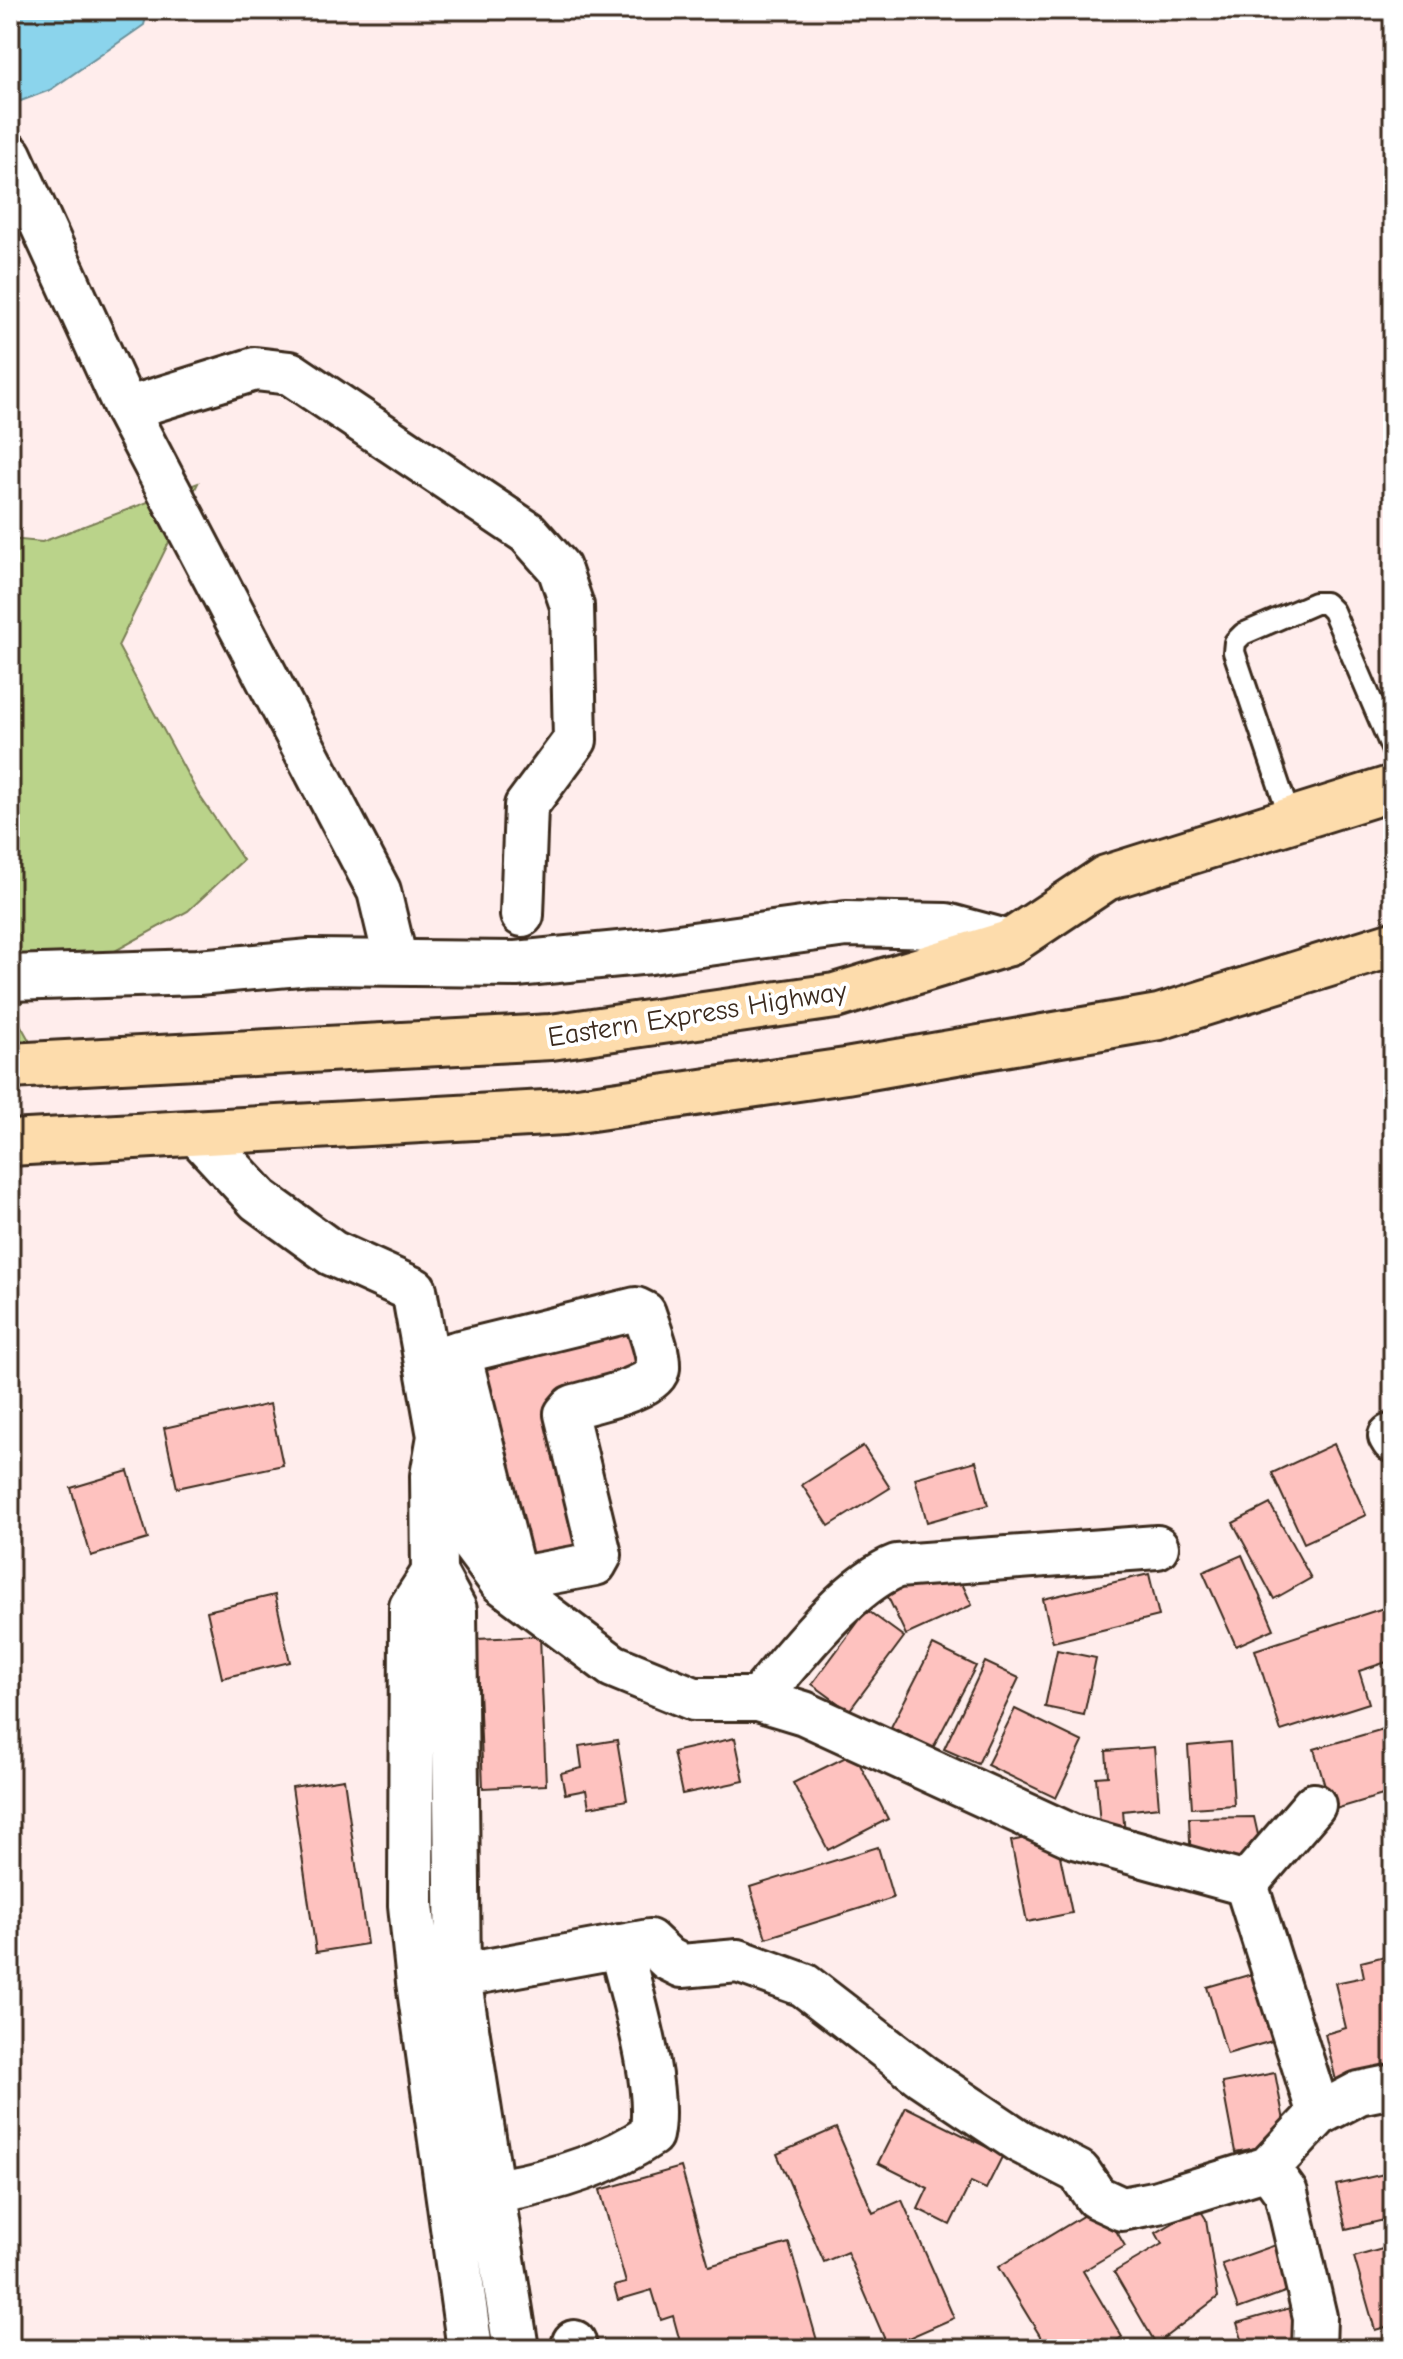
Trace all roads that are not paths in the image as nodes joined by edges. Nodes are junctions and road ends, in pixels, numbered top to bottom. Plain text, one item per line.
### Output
1 (10, 155) edge
2 (126, 409) junction
3 (1393, 751) edge
4 (1393, 788) edge
5 (1290, 818) junction
6 (522, 915) dead end
7 (1009, 943) junction
8 (1393, 944) edge
9 (396, 962) junction
10 (10, 978) edge
11 (10, 1066) edge
12 (198, 1134) junction
13 (10, 1143) edge
14 (443, 1356) junction
15 (440, 1436) junction
16 (1157, 1547) dead end
17 (434, 1567) junction
18 (501, 1582) junction
19 (758, 1699) junction
20 (1314, 1805) dead end
21 (1246, 1884) junction
22 (620, 1946) junction
23 (438, 1980) junction
24 (1393, 2086) edge
25 (1319, 2114) junction
26 (1268, 2168) junction
27 (492, 2193) junction
28 (449, 2197) junction
29 (470, 2349) edge
30 (516, 2349) edge
31 (1314, 2349) edge

1 - 2 street
2 - 6 street
2 - 9 street
3 - 5 lane
4 - 5 highway, Eastern Express Highway
5 - 7 highway, Eastern Express Highway
7 - 9 street
7 - 11 highway, Eastern Express Highway
8 - 12 highway
9 - 10 street
12 - 13 highway
12 - 14 street
14 - 14 street
14 - 15 street
15 - 17 street
15 - 18 street
16 - 19 street
17 - 18 street
17 - 23 street
18 - 19 street
19 - 21 street
20 - 21 street
21 - 25 street
22 - 23 street
22 - 26 street
22 - 27 street
23 - 27 street
23 - 28 street
24 - 25 street
25 - 26 street
26 - 31 street
27 - 28 street
27 - 30 street
28 - 29 street

